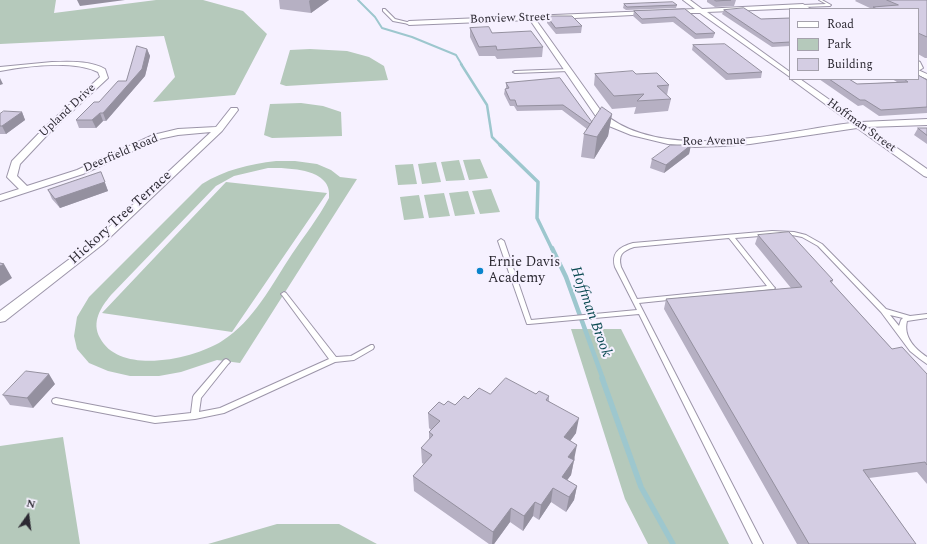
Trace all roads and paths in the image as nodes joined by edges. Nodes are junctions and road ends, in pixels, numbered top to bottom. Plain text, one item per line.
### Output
1 (686, 0) edge
2 (820, 0) edge
3 (822, 5) junction
4 (789, 8) edge
5 (806, 8) edge
6 (827, 8) edge
7 (384, 10) dead end
8 (700, 11) junction
9 (662, 12) edge
10 (655, 13) edge
11 (532, 18) junction
12 (409, 23) joint
13 (0, 69) edge
14 (568, 70) junction
15 (515, 72) dead end
16 (789, 74) edge
17 (796, 80) edge
18 (234, 110) dead end
19 (927, 122) edge
20 (860, 125) junction
21 (219, 129) junction
22 (927, 174) edge
23 (26, 190) junction
24 (0, 198) edge
25 (731, 237) junction
26 (501, 241) dead end
27 (284, 294) dead end
28 (635, 301) junction
29 (884, 310) junction
30 (640, 312) junction
31 (927, 316) edge
32 (0, 318) edge
33 (910, 318) junction
34 (905, 338) junction
35 (371, 347) dead end
36 (334, 360) junction
37 (927, 361) edge
38 (226, 362) dead end
39 (56, 401) dead end
40 (195, 416) junction
41 (758, 544) edge

1 - 8 street
2 - 3 lane
3 - 5 lane
3 - 6 lane
4 - 8 street
7 - 12 lane
8 - 9 street
8 - 16 street
10 - 11 street, Bonview Street
11 - 12 street, Bonview Street
11 - 14 street, Roe Avenue
13 - 23 street, Upland Drive
14 - 15 lane
14 - 20 street, Roe Avenue
17 - 20 street, Hoffman Street
18 - 21 street, Hickory Tree Terrace
19 - 20 street, Roe Avenue
20 - 22 street, Hoffman Street
21 - 23 street, Deerfield Road
21 - 32 street, Hickory Tree Terrace
23 - 24 street
25 - 28 lane
25 - 28 lane
25 - 29 lane
26 - 30 lane
27 - 36 lane
28 - 30 lane
29 - 33 lane
29 - 34 lane
30 - 41 lane
31 - 33 lane
33 - 34 lane
34 - 37 lane
35 - 36 lane
36 - 40 lane
38 - 40 lane
39 - 40 lane

